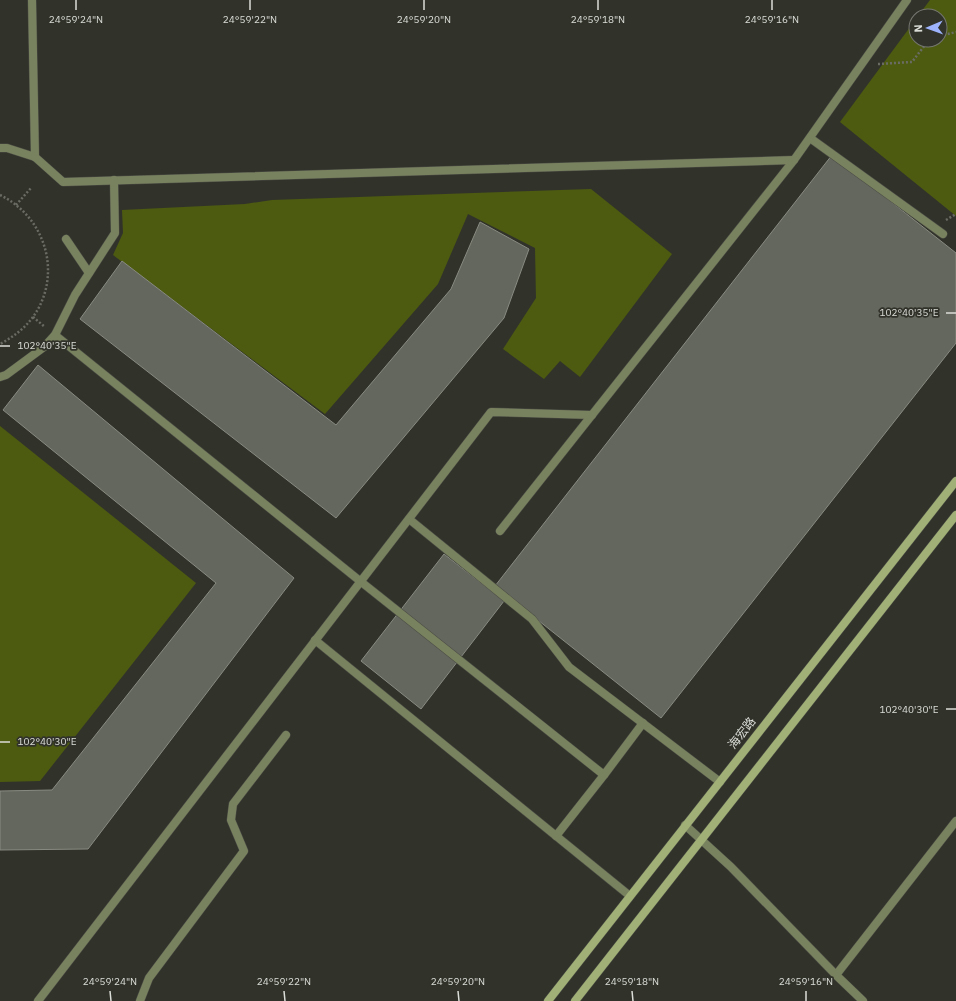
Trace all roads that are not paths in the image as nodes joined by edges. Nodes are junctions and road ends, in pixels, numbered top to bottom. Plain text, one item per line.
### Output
1 (32, 0) edge
2 (907, 0) edge
3 (810, 138) junction
4 (0, 148) edge
5 (35, 157) junction
6 (794, 160) junction
7 (114, 180) junction
8 (943, 234) dead end
9 (66, 240) dead end
10 (89, 273) junction
11 (55, 335) junction
12 (0, 377) edge
13 (592, 415) junction
14 (956, 481) edge
15 (956, 515) edge
16 (409, 519) junction
17 (500, 531) dead end
18 (360, 581) junction
19 (315, 640) junction
20 (643, 723) junction
21 (286, 735) dead end
22 (604, 775) junction
23 (720, 782) junction
24 (956, 821) edge
25 (685, 825) junction
26 (556, 836) junction
27 (701, 840) junction
28 (630, 896) junction
29 (836, 975) junction
30 (38, 1001) edge
31 (140, 1001) edge
32 (548, 1001) edge
33 (575, 1001) edge
34 (863, 1001) edge

1 - 5 street
2 - 3 street
3 - 6 street
3 - 8 street
4 - 5 street
5 - 7 street
6 - 7 street
6 - 13 street
7 - 10 street
9 - 10 street
10 - 11 street
11 - 12 street
11 - 18 street
13 - 16 street
13 - 17 street
14 - 23 main road, 海宏路
15 - 27 main road
16 - 18 street
16 - 20 street
18 - 19 street
18 - 22 street
19 - 26 street
19 - 30 street
20 - 22 street
20 - 23 street
21 - 31 street
22 - 26 street
23 - 25 main road, 海宏路
24 - 29 street
25 - 27 street
25 - 28 main road, 海宏路
26 - 28 street
27 - 29 street
27 - 33 main road
28 - 32 main road, 海宏路
29 - 34 street

